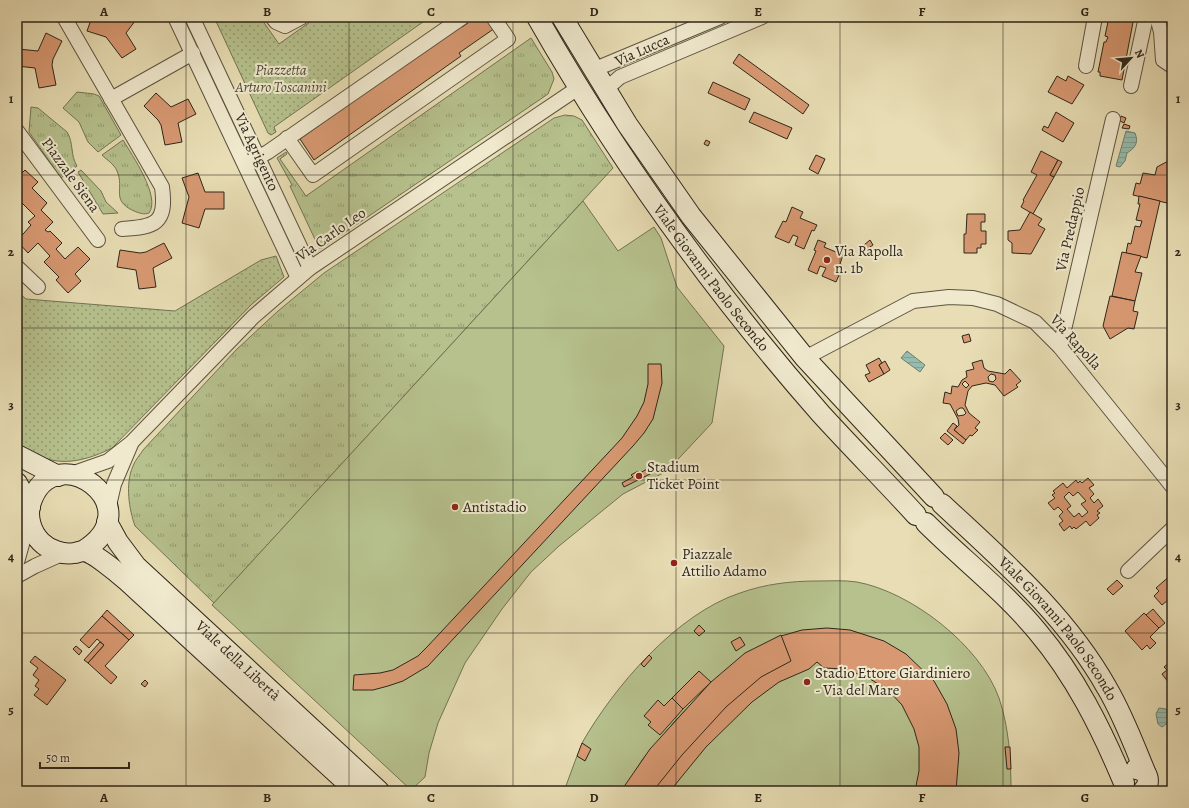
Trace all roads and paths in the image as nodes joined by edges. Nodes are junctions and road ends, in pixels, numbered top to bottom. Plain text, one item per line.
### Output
1 (64, 17) edge
2 (175, 17) edge
3 (192, 17) edge
4 (272, 17) edge
5 (302, 17) edge
6 (463, 17) edge
7 (493, 17) edge
8 (537, 17) edge
9 (562, 17) edge
10 (720, 17) edge
11 (762, 17) edge
12 (1095, 17) edge
13 (1146, 17) edge
14 (1157, 17) edge
15 (193, 53) junction
16 (1086, 66) dead end
17 (1172, 66) edge
18 (593, 70) junction
19 (1131, 86) dead end
20 (578, 88) junction
21 (605, 90) junction
22 (111, 99) junction
23 (1113, 119) dead end
24 (17, 131) edge
25 (287, 138) junction
26 (257, 158) junction
27 (244, 164) junction
28 (122, 229) dead end
29 (98, 240) dead end
30 (17, 267) edge
31 (310, 268) junction
32 (298, 278) junction
33 (38, 287) dead end
34 (1060, 347) junction
35 (805, 358) junction
36 (786, 372) junction
37 (131, 443) junction
38 (17, 455) edge
39 (64, 475) junction
40 (17, 483) edge
41 (1172, 486) edge
42 (938, 500) junction
43 (29, 513) junction
44 (108, 516) junction
45 (921, 519) junction
46 (1172, 529) edge
47 (74, 552) junction
48 (17, 562) edge
49 (1128, 571) dead end
50 (17, 576) edge
51 (1137, 786) edge
52 (356, 791) edge
53 (379, 791) edge

1 - 22 street
2 - 15 street, Via Agrigento
3 - 26 street, Via Agrigento
4 - 5 street
6 - 25 street
7 - 25 street
8 - 20 main road, Viale Giovanni Paolo Secondo
9 - 18 main road, Viale Giovanni Paolo Secondo
10 - 18 street, Via Lucca
11 - 21 street, Via Lucca
12 - 16 street
13 - 19 street
14 - 17 street
15 - 22 street
15 - 27 street, Via Agrigento
18 - 21 main road, Viale Giovanni Paolo Secondo
20 - 31 street, Via Carlo Leo
20 - 36 main road, Viale Giovanni Paolo Secondo
21 - 35 main road, Viale Giovanni Paolo Secondo
22 - 28 street
23 - 34 street, Via Predappio
24 - 29 street, Piazzale Siena
25 - 26 street
26 - 27 street
26 - 31 street, Via Agrigento
27 - 32 street, Via Agrigento
30 - 33 street
31 - 32 street, Via Carlo Leo
32 - 37 street, Via Carlo Leo
34 - 35 street, Via Rapolla
34 - 41 street, Via Rapolla
35 - 36 main road
35 - 42 main road, Viale Giovanni Paolo Secondo
36 - 45 main road, Viale Giovanni Paolo Secondo
37 - 39 street, Via Carlo Leo
37 - 44 street, Via Carlo Leo
38 - 39 main road, Viale della Libertà
39 - 43 main road
39 - 44 main road, Viale della Libertà
40 - 43 main road, Viale della Libertà
42 - 45 main road
42 - 51 main road, Viale Giovanni Paolo Secondo
43 - 47 main road, Viale della Libertà
43 - 48 street
44 - 47 main road
44 - 53 main road, Viale della Libertà
45 - 51 main road, Viale Giovanni Paolo Secondo
46 - 49 street
47 - 50 street
47 - 52 main road, Viale della Libertà

